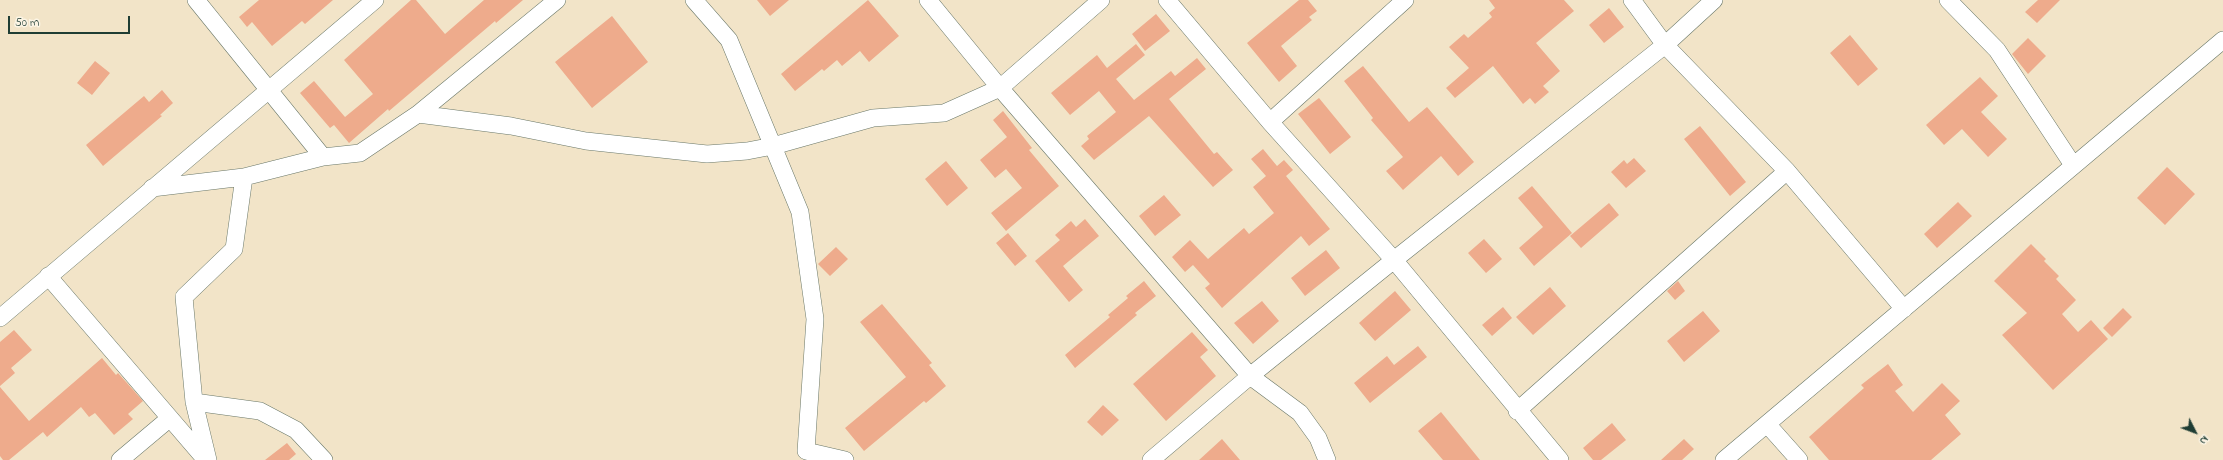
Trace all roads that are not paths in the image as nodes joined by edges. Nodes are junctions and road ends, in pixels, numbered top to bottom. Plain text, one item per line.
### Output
1 (196, 0) edge
2 (375, 0) edge
3 (558, 0) edge
4 (694, 0) edge
5 (928, 0) edge
6 (1101, 0) edge
7 (1167, 0) edge
8 (1405, 0) edge
9 (1632, 0) edge
10 (1714, 0) edge
11 (1948, 0) edge
12 (2222, 42) edge
13 (1665, 45) junction
14 (1000, 88) junction
15 (269, 89) junction
16 (418, 114) junction
17 (1270, 122) junction
18 (773, 146) junction
19 (323, 157) junction
20 (2073, 165) junction
21 (1787, 171) junction
22 (244, 177) junction
23 (152, 188) junction
24 (1394, 260) junction
25 (48, 276) junction
26 (1904, 309) junction
27 (0, 318) edge
28 (1250, 376) junction
29 (194, 402) junction
30 (1517, 411) junction
31 (170, 418) junction
32 (1767, 424) junction
33 (120, 460) edge
34 (207, 460) edge
35 (324, 460) edge
36 (845, 460) edge
37 (1151, 460) edge
38 (1327, 460) edge
39 (1560, 460) edge
40 (1724, 460) edge
41 (1799, 460) edge

1 - 15 street
2 - 15 street
3 - 16 street
4 - 18 street
5 - 14 street
6 - 14 street
7 - 17 street
8 - 17 street
9 - 13 street
10 - 13 street
11 - 20 street
12 - 20 street
13 - 21 street
13 - 24 street
14 - 18 street
14 - 28 street
15 - 19 street
15 - 23 street
16 - 18 street
16 - 19 street
17 - 24 street
18 - 36 street
19 - 22 street
20 - 26 street
21 - 26 street
21 - 30 street
22 - 23 street
22 - 29 street
23 - 25 street
24 - 28 street
24 - 30 street
25 - 27 street
25 - 31 street
26 - 32 street
28 - 37 street
28 - 38 street
29 - 34 street
29 - 35 street
30 - 39 street
31 - 33 street
31 - 34 street
32 - 40 street
32 - 41 street

